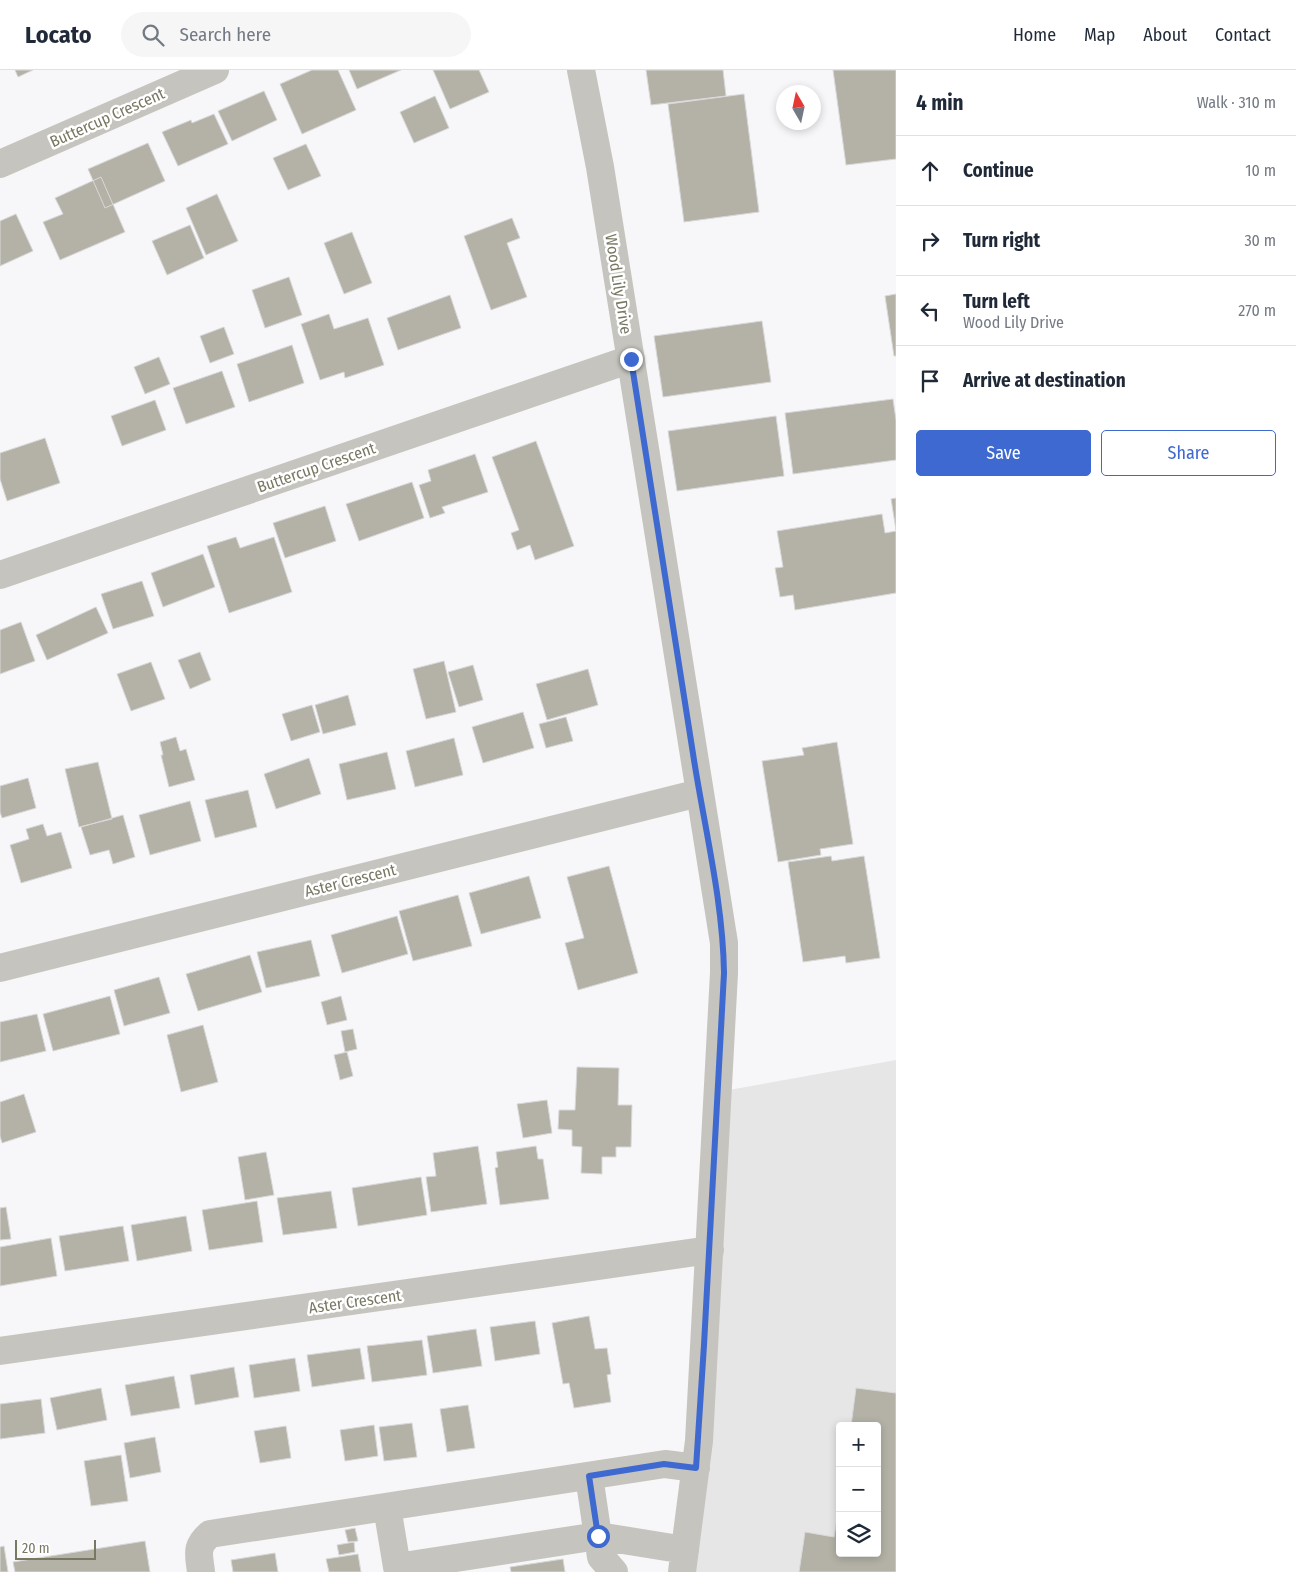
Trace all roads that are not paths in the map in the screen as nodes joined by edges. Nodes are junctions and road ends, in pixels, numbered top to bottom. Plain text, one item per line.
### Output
1 (215, 70) edge
2 (581, 70) edge
3 (0, 164) edge
4 (631, 359) junction
5 (0, 575) edge
6 (699, 793) junction
7 (0, 968) edge
8 (710, 1250) junction
9 (0, 1351) edge
10 (696, 1468) junction
11 (589, 1476) junction
12 (387, 1507) junction
13 (602, 1559) edge
14 (684, 1561) edge
15 (396, 1570) edge
16 (201, 1572) edge

1 - 3 street, Buttercup Crescent
2 - 4 street, Wood Lily Drive
4 - 5 street, Buttercup Crescent
4 - 6 street, Wood Lily Drive
6 - 7 street, Aster Crescent
6 - 8 street, Wood Lily Drive
8 - 9 street, Aster Crescent
8 - 10 street, Wood Lily Drive
10 - 11 street
10 - 14 street, Wood Lily Drive
11 - 12 street
11 - 13 street
12 - 15 street
12 - 16 street
13 - 14 street
13 - 15 street

